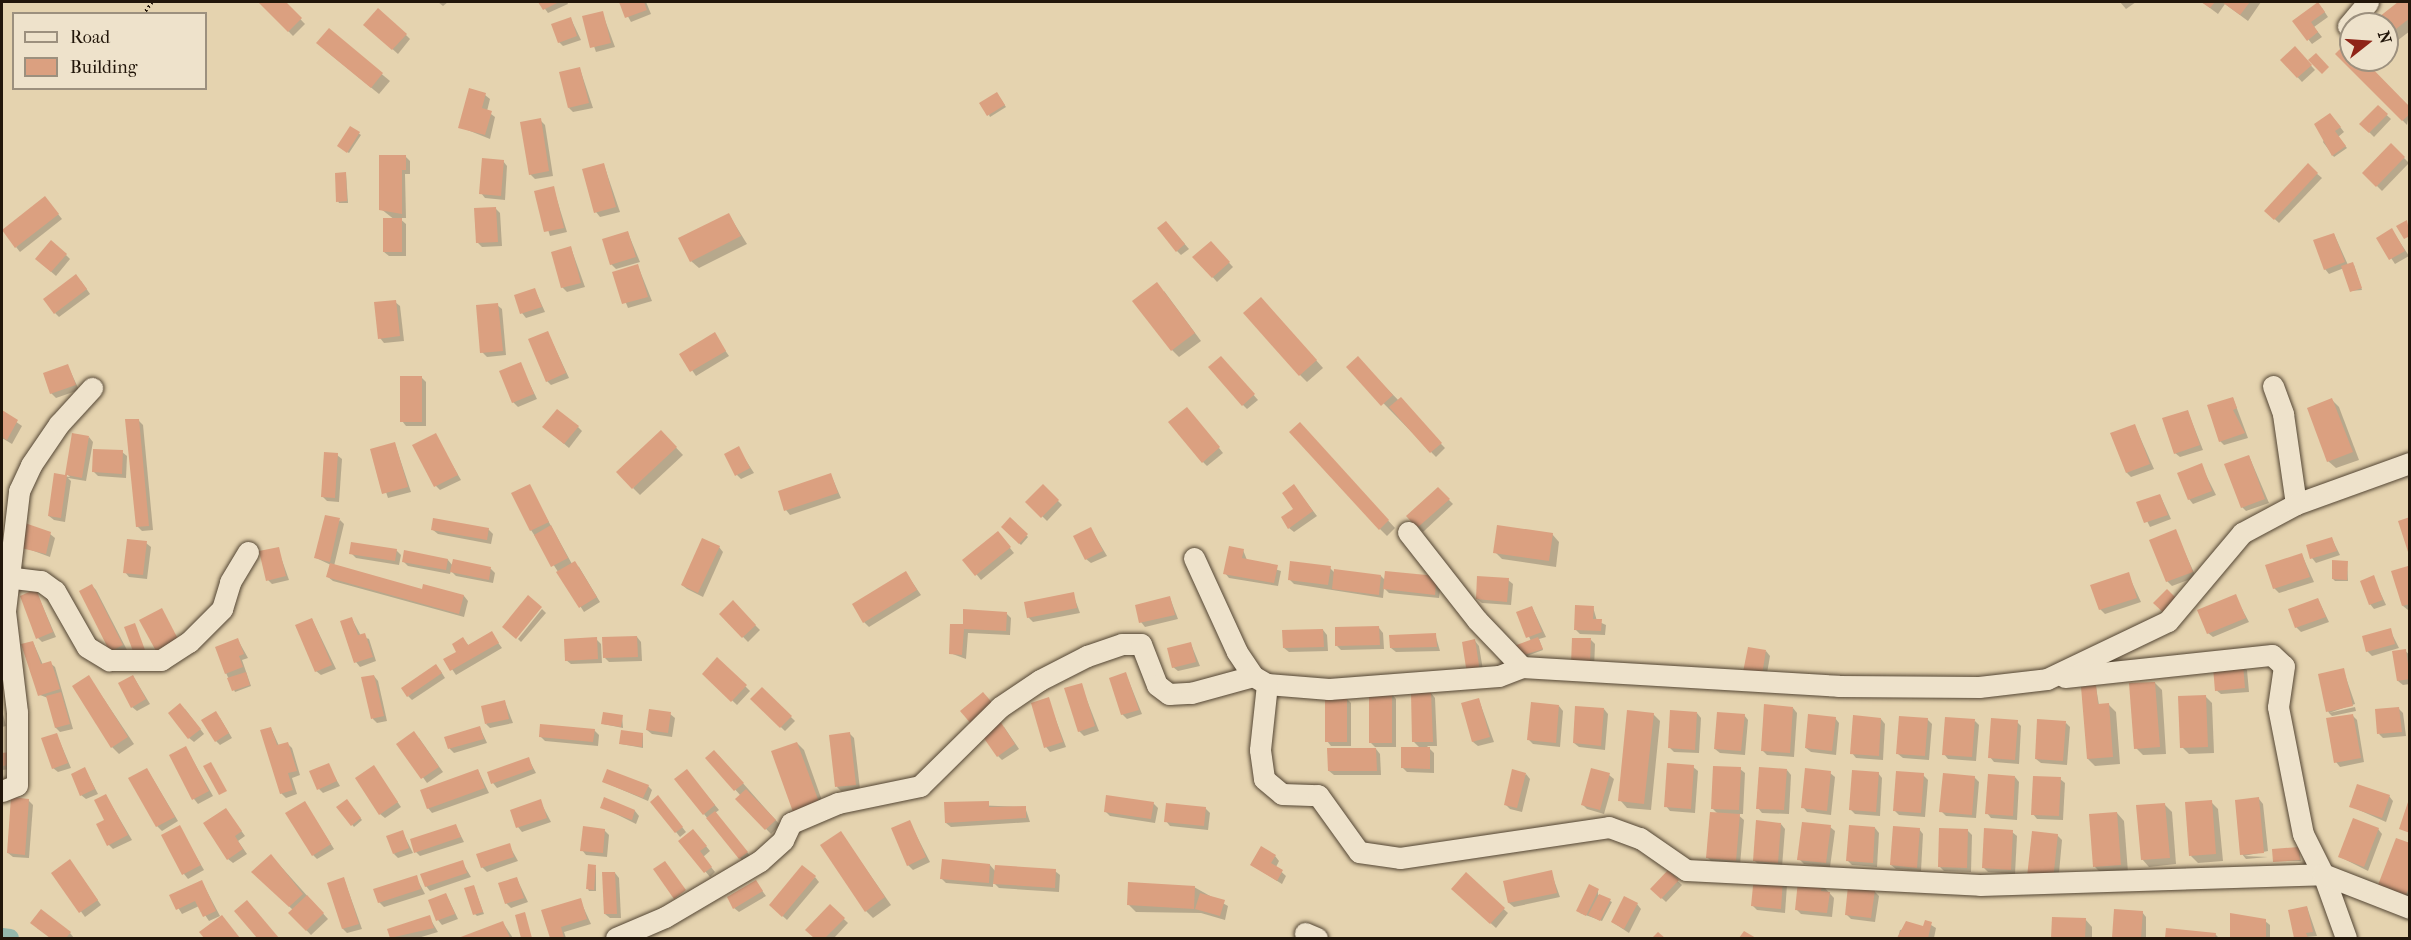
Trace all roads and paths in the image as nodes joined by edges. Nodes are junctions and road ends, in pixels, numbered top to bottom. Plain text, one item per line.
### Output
1 (2273, 386) dead end
2 (92, 388) dead end
3 (2409, 463) edge
4 (2296, 504) junction
5 (1408, 532) dead end
6 (248, 552) dead end
7 (1194, 558) dead end
8 (6, 577) junction
9 (1521, 667) junction
10 (2047, 679) junction
11 (1260, 680) junction
12 (2, 791) edge
13 (2323, 874) junction
14 (2409, 908) edge
15 (616, 939) edge
16 (2346, 939) edge

1 - 4 street
2 - 8 street
3 - 4 street
4 - 10 street
5 - 9 street
6 - 8 street
7 - 11 street
8 - 12 street
9 - 10 street
9 - 11 street
10 - 13 street
11 - 13 street
11 - 15 street
13 - 14 street
13 - 16 street

